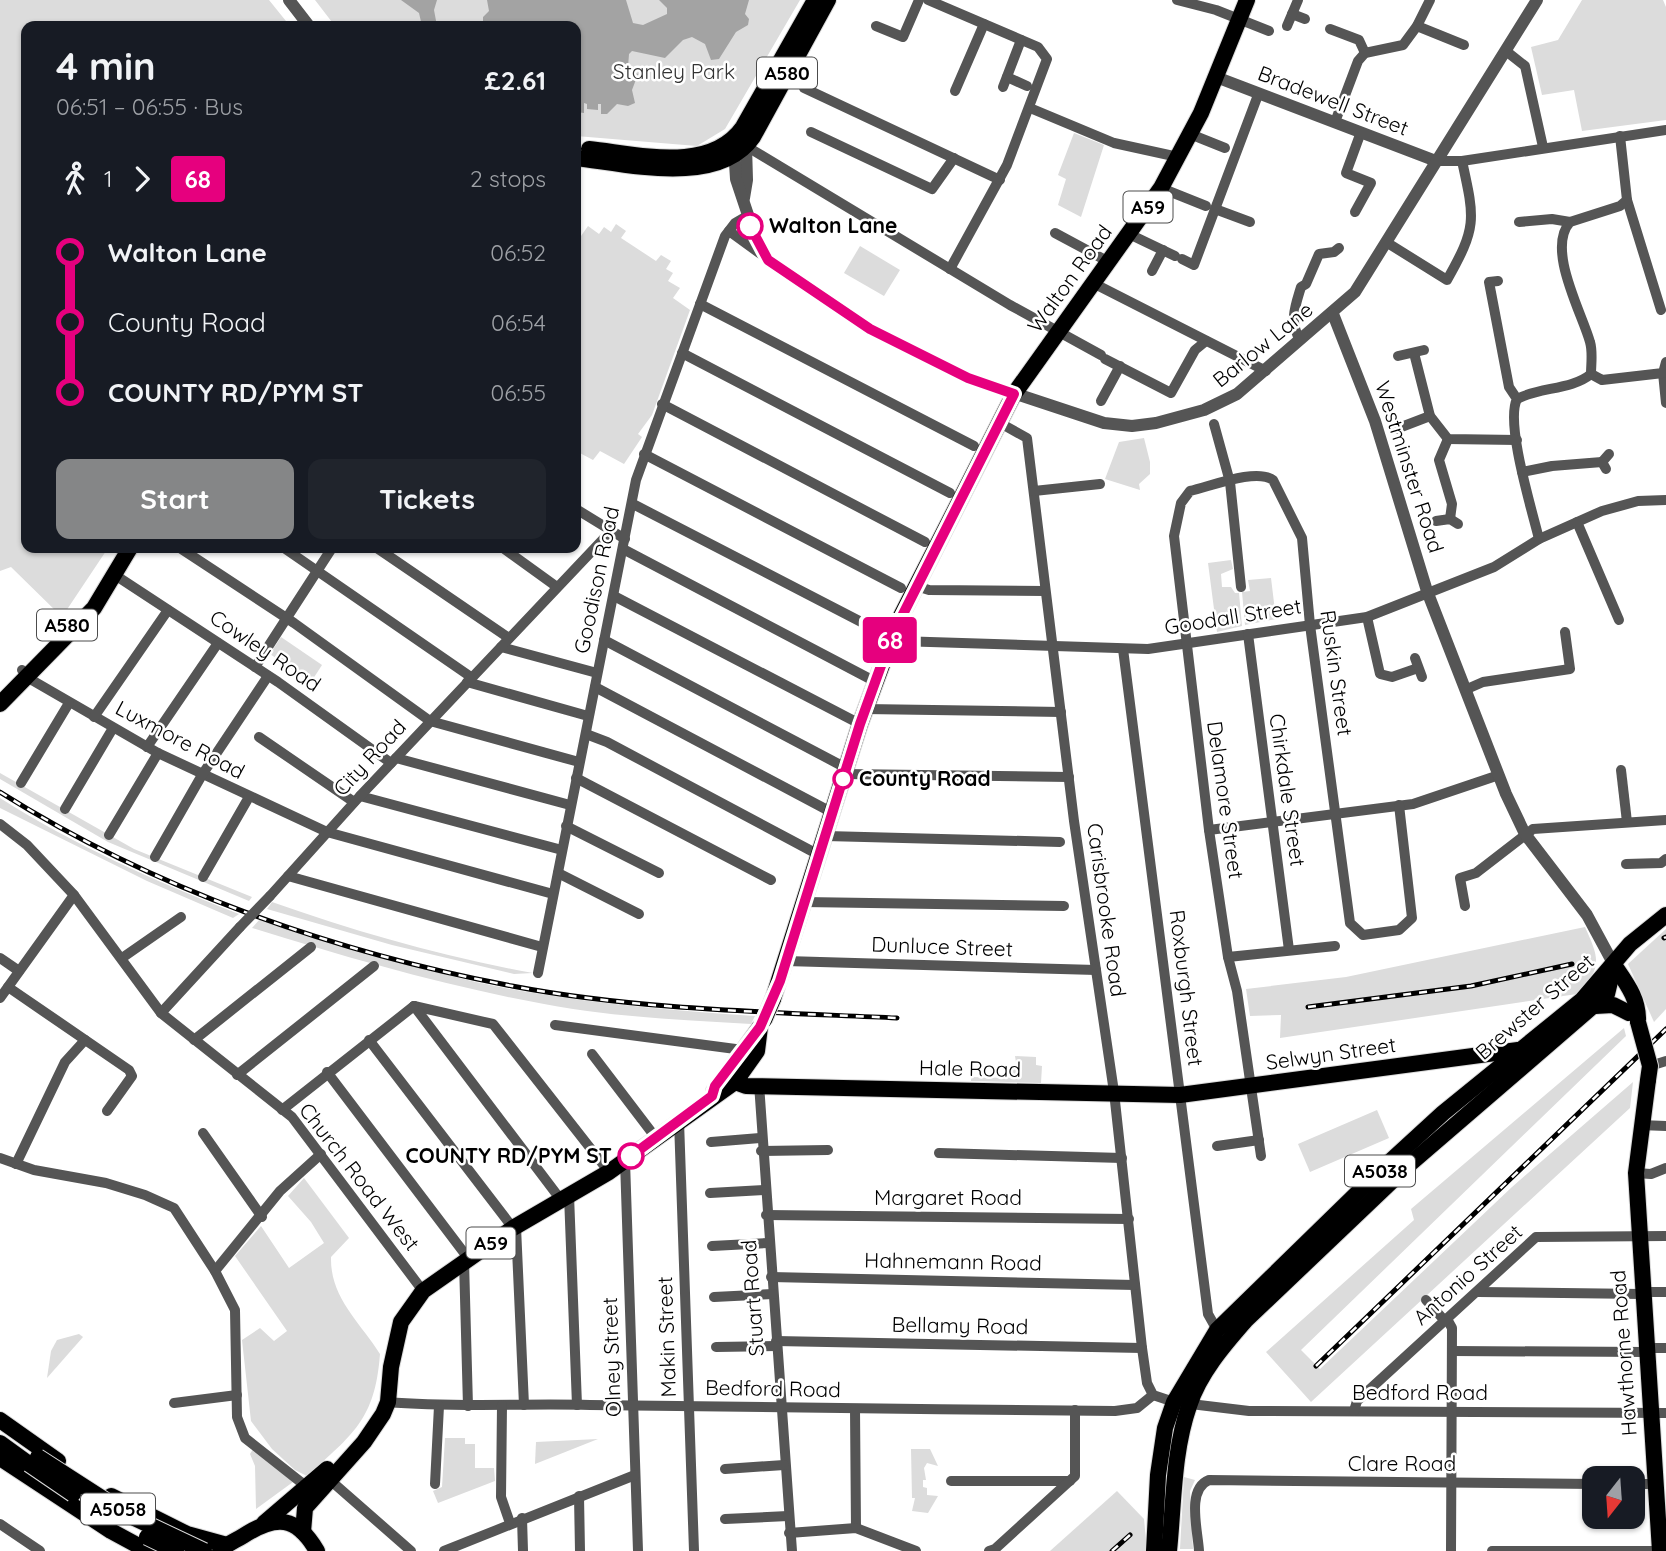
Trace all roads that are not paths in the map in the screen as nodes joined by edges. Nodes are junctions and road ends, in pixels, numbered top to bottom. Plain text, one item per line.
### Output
1 (289, 0) edge
2 (815, 0) edge
3 (828, 0) edge
4 (919, 0) edge
5 (928, 0) edge
6 (1177, 0) edge
7 (1247, 0) edge
8 (1298, 0) edge
9 (1430, 0) edge
10 (1537, 0) edge
11 (945, 3) edge
12 (1292, 14) junction
13 (1240, 19) junction
14 (1305, 19) dead end
15 (305, 21) edge
16 (984, 24) junction
17 (876, 26) dead end
18 (1287, 26) dead end
19 (1417, 26) junction
20 (1330, 29) dead end
21 (1269, 31) dead end
22 (1021, 40) junction
23 (1453, 41) junction
24 (1464, 45) dead end
25 (1506, 51) junction
26 (1448, 52) dead end
27 (1365, 53) junction
28 (1216, 77) junction
29 (1027, 86) dead end
30 (804, 88) dead end
31 (955, 91) dead end
32 (1258, 95) junction
33 (1030, 108) junction
34 (1335, 122) junction
35 (1666, 130) edge
36 (811, 132) dead end
37 (1361, 132) junction
38 (1191, 134) junction
39 (1620, 136) junction
40 (581, 147) edge
41 (738, 147) junction
42 (1543, 147) junction
43 (1224, 148) dead end
44 (1178, 157) junction
45 (954, 158) junction
46 (581, 159) edge
47 (1436, 160) junction
48 (1462, 161) junction
49 (707, 166) junction
50 (736, 179) junction
51 (1000, 180) junction
52 (1161, 188) junction
53 (744, 199) junction
54 (1627, 200) junction
55 (1211, 208) junction
56 (1355, 212) dead end
57 (747, 216) junction
58 (1524, 217) dead end
59 (1250, 222) dead end
60 (1570, 222) junction
61 (729, 231) junction
62 (1055, 233) dead end
63 (1129, 234) junction
64 (1386, 242) junction
65 (1339, 248) dead end
66 (1163, 250) junction
67 (768, 260) junction
68 (1109, 262) junction
69 (950, 269) junction
70 (1152, 271) dead end
71 (1498, 281) dead end
72 (1093, 283) junction
73 (700, 304) junction
74 (1662, 305) edge
75 (1333, 314) junction
76 (1057, 332) junction
77 (1300, 340) junction
78 (1206, 341) junction
79 (682, 353) junction
80 (1100, 355) junction
81 (1398, 356) dead end
82 (1088, 361) dead end
83 (1666, 362) edge
84 (1120, 366) junction
85 (1266, 371) junction
86 (1663, 373) junction
87 (1591, 374) junction
88 (1014, 394) junction
89 (1517, 399) junction
90 (1101, 401) dead end
91 (662, 404) junction
92 (1664, 406) edge
93 (1430, 416) junction
94 (1000, 422) junction
95 (1214, 424) dead end
96 (1396, 429) dead end
97 (1448, 439) junction
98 (1517, 440) junction
99 (974, 446) dead end
100 (644, 454) junction
101 (1606, 462) dead end
102 (1522, 472) junction
103 (1230, 482) junction
104 (1100, 484) dead end
105 (1034, 491) junction
106 (950, 493) dead end
107 (633, 499) junction
108 (1666, 500) edge
109 (581, 512) edge
110 (1436, 521) dead end
111 (1577, 522) junction
112 (610, 532) junction
113 (1539, 539) junction
114 (925, 542) dead end
115 (624, 544) junction
116 (118, 553) edge
117 (127, 553) edge
118 (188, 553) edge
119 (292, 553) edge
120 (329, 553) edge
121 (384, 553) edge
122 (510, 553) edge
123 (317, 570) junction
124 (115, 575) junction
125 (1227, 579) dead end
126 (557, 587) junction
127 (909, 587) junction
128 (1427, 591) junction
129 (1045, 592) junction
130 (614, 596) junction
131 (168, 610) junction
132 (1367, 617) junction
133 (285, 618) junction
134 (1619, 620) dead end
135 (1310, 625) junction
136 (1565, 632) dead end
137 (1248, 634) junction
138 (509, 638) junction
139 (891, 638) junction
140 (604, 640) junction
141 (218, 643) junction
142 (1185, 644) junction
143 (1051, 646) junction
144 (501, 647) junction
145 (1123, 649) junction
146 (255, 667) junction
147 (1418, 668) dead end
148 (25, 673) junction
149 (597, 673) junction
150 (268, 676) junction
151 (469, 680) junction
152 (874, 681) junction
153 (595, 687) junction
154 (1467, 689) junction
155 (0, 691) edge
156 (69, 703) junction
157 (0, 705) edge
158 (1061, 712) junction
159 (588, 716) junction
160 (862, 716) junction
161 (94, 717) junction
162 (430, 721) junction
163 (113, 728) junction
164 (586, 734) junction
165 (259, 737) dead end
166 (147, 747) junction
167 (158, 753) junction
168 (393, 760) junction
169 (579, 762) junction
170 (1621, 770) dead end
171 (845, 771) junction
172 (202, 775) junction
173 (1499, 775) junction
174 (1069, 777) junction
175 (576, 778) junction
176 (21, 783) dead end
177 (249, 797) junction
178 (357, 799) junction
179 (570, 805) junction
180 (1399, 805) junction
181 (65, 810) dead end
182 (833, 813) junction
183 (1335, 813) junction
184 (1666, 820) edge
185 (1272, 822) junction
186 (1627, 822) junction
187 (0, 824) edge
188 (566, 826) junction
189 (1209, 830) junction
190 (327, 832) junction
191 (1525, 834) junction
192 (109, 835) dead end
193 (825, 836) junction
194 (1060, 842) dead end
195 (562, 850) junction
196 (819, 855) junction
197 (155, 857) dead end
198 (1666, 859) edge
199 (1626, 864) dead end
200 (558, 873) junction
201 (659, 873) dead end
202 (758, 873) junction
203 (288, 876) junction
204 (203, 877) dead end
205 (771, 880) dead end
206 (752, 885) dead end
207 (553, 894) junction
208 (74, 895) junction
209 (804, 902) junction
210 (1063, 906) dead end
211 (1466, 906) dead end
212 (639, 914) dead end
213 (1666, 915) edge
214 (181, 916) dead end
215 (1335, 946) dead end
216 (311, 947) dead end
217 (542, 947) junction
218 (1289, 950) junction
219 (1228, 957) junction
220 (0, 958) edge
221 (122, 958) junction
222 (786, 961) junction
223 (1614, 965) junction
224 (374, 966) dead end
225 (19, 971) junction
226 (1096, 971) junction
227 (538, 972) dead end
228 (8, 987) junction
229 (0, 998) edge
230 (414, 1006) junction
231 (1595, 1006) junction
232 (162, 1013) junction
233 (1633, 1018) junction
234 (762, 1024) junction
235 (555, 1025) dead end
236 (85, 1040) junction
237 (194, 1040) junction
238 (369, 1040) junction
239 (743, 1050) junction
240 (1520, 1050) junction
241 (592, 1054) dead end
242 (1487, 1055) junction
243 (1655, 1069) edge
244 (327, 1072) junction
245 (1493, 1072) junction
246 (237, 1075) junction
247 (735, 1077) junction
248 (759, 1084) junction
249 (1250, 1087) junction
250 (1114, 1092) junction
251 (1180, 1095) junction
252 (282, 1110) junction
253 (107, 1111) dead end
254 (679, 1121) junction
255 (1640, 1125) junction
256 (1666, 1126) edge
257 (203, 1133) dead end
258 (656, 1138) junction
259 (760, 1139) junction
260 (1259, 1140) junction
261 (711, 1142) dead end
262 (1217, 1146) dead end
263 (828, 1150) dead end
264 (761, 1152) junction
265 (939, 1153) dead end
266 (321, 1154) junction
267 (1261, 1156) dead end
268 (1122, 1157) junction
269 (8, 1161) edge
270 (625, 1161) junction
271 (1666, 1168) edge
272 (0, 1171) edge
273 (609, 1172) junction
274 (1636, 1173) junction
275 (764, 1190) junction
276 (710, 1194) dead end
277 (565, 1198) junction
278 (766, 1215) junction
279 (262, 1217) junction
280 (1129, 1219) junction
281 (514, 1228) junction
282 (1638, 1237) junction
283 (1666, 1237) edge
284 (768, 1243) junction
285 (712, 1246) dead end
286 (466, 1260) junction
287 (215, 1271) junction
288 (771, 1277) junction
289 (1135, 1285) junction
290 (423, 1291) junction
291 (1478, 1292) junction
292 (1666, 1292) edge
293 (1641, 1293) junction
294 (773, 1294) junction
295 (714, 1297) dead end
296 (1426, 1300) dead end
297 (1446, 1320) junction
298 (1217, 1330) junction
299 (776, 1344) junction
300 (716, 1347) dead end
301 (1142, 1348) junction
302 (1666, 1348) edge
303 (1646, 1350) junction
304 (1452, 1351) junction
305 (237, 1395) junction
306 (1153, 1395) junction
307 (388, 1402) junction
308 (174, 1403) dead end
309 (1181, 1403) junction
310 (502, 1405) junction
311 (524, 1405) junction
312 (577, 1405) junction
313 (439, 1406) junction
314 (468, 1406) junction
315 (633, 1406) junction
316 (689, 1407) junction
317 (781, 1409) junction
318 (855, 1409) junction
319 (1075, 1410) junction
320 (1354, 1411) junction
321 (1452, 1412) junction
322 (1649, 1413) junction
323 (1666, 1413) edge
324 (0, 1420) edge
325 (0, 1430) edge
326 (0, 1443) edge
327 (353, 1453) junction
328 (0, 1458) edge
329 (33, 1461) junction
330 (785, 1465) junction
331 (724, 1469) dead end
332 (635, 1475) junction
333 (330, 1480) junction
334 (951, 1481) dead end
335 (1070, 1481) junction
336 (1452, 1483) junction
337 (435, 1484) dead end
338 (1582, 1484) edge
339 (307, 1487) junction
340 (1658, 1487) edge
341 (579, 1496) junction
342 (788, 1516) junction
343 (522, 1518) junction
344 (725, 1519) dead end
345 (510, 1523) junction
346 (0, 1524) edge
347 (262, 1524) junction
348 (856, 1528) junction
349 (303, 1532) junction
350 (789, 1533) junction
351 (187, 1534) junction
352 (223, 1548) edge
353 (409, 1550) edge
354 (40, 1551) edge
355 (148, 1551) edge
356 (173, 1551) edge
357 (204, 1551) edge
358 (317, 1551) edge
359 (444, 1551) edge
360 (523, 1551) edge
361 (580, 1551) edge
362 (638, 1551) edge
363 (694, 1551) edge
364 (792, 1551) edge
365 (916, 1551) edge
366 (989, 1551) edge
367 (1154, 1551) edge
368 (1169, 1551) edge
369 (1199, 1551) edge
370 (1451, 1551) edge
371 (1492, 1551) edge
372 (1660, 1551) edge

1 - 15 street
2 - 41 main road, A580
3 - 41 main road, A580
4 - 17 street
5 - 11 street
6 - 13 street
7 - 13 main road, Walton Road / A59
8 - 12 street
9 - 19 street
10 - 25 street
11 - 16 street
12 - 14 street
12 - 18 street
13 - 21 street
13 - 28 main road, Walton Road / A59
16 - 22 street
16 - 31 street
19 - 23 street
19 - 27 street
20 - 27 street
22 - 29 street
22 - 33 street
23 - 24 street
23 - 26 street
25 - 42 street
25 - 47 street
27 - 34 street
28 - 32 street, Bradewell Street
28 - 38 main road, Walton Road / A59
30 - 45 street
32 - 34 street, Bradewell Street
32 - 55 street
33 - 44 street
33 - 51 street
34 - 37 street, Bradewell Street
35 - 39 street
36 - 45 street
37 - 47 street, Bradewell Street
37 - 56 street
38 - 43 street
38 - 44 main road, Walton Road / A59
39 - 42 street
39 - 54 street
40 - 41 main road
41 - 49 main road
41 - 50 street
41 - 53 street
41 - 69 street
42 - 48 street
44 - 52 main road, Walton Road / A59
45 - 51 street
46 - 49 main road
47 - 48 street
47 - 64 street
48 - 64 street
49 - 50 street
50 - 53 street
51 - 69 street
52 - 55 street
52 - 63 main road, Walton Road / A59
53 - 57 street
54 - 60 street
54 - 74 street
55 - 59 street
55 - 66 street
57 - 61 street, Goodison Road
57 - 67 street
58 - 60 street
60 - 87 street
61 - 67 street
61 - 73 street, Goodison Road
62 - 68 street
63 - 66 street
63 - 68 main road, Walton Road / A59
64 - 75 street
65 - 77 street
66 - 70 street
67 - 88 street, Barlow Lane
68 - 72 main road, Walton Road / A59
69 - 76 street
71 - 89 street
72 - 76 main road, Walton Road / A59
72 - 78 street
73 - 79 street, Goodison Road
73 - 99 street
75 - 77 street, Barlow Lane
75 - 128 street, Westminster Road
76 - 80 street
76 - 88 main road, Walton Road / A59
77 - 85 street, Barlow Lane
78 - 84 street
78 - 85 street
79 - 91 street, Goodison Road
79 - 106 street
80 - 82 street
80 - 84 street
81 - 93 street
83 - 86 street
84 - 90 street
85 - 88 street, Barlow Lane
86 - 87 street
86 - 92 street
87 - 89 street
88 - 94 main road, A59
89 - 98 street
91 - 100 street, Goodison Road
91 - 114 street
93 - 96 street
93 - 97 street
94 - 105 street, Carisbrooke Road
94 - 127 main road, A59
95 - 103 street
97 - 98 street
97 - 110 street
98 - 102 street
100 - 107 street, Goodison Road
100 - 127 street
101 - 102 street
102 - 113 street
103 - 125 street
103 - 135 street, Ruskin Street
103 - 142 street, Delamore Street
104 - 105 street
105 - 129 street, Carisbrooke Road
107 - 115 street, Goodison Road
107 - 139 street, Goodall Street
108 - 111 street, Goodall Street
109 - 112 street
111 - 113 street, Goodall Street
111 - 134 street
112 - 115 street
112 - 126 street, City Road
113 - 128 street, Goodall Street
115 - 130 street, Goodison Road
115 - 152 street
116 - 148 main road, A580
117 - 124 main road, A580
118 - 133 street
119 - 123 street
120 - 123 street
121 - 138 street
122 - 126 street
123 - 133 street
123 - 151 street
124 - 131 street, Cowley Road
124 - 148 main road, A580
126 - 138 street, City Road
127 - 129 street
127 - 139 main road, A59
128 - 132 street, Goodall Street
128 - 154 street, Westminster Road
129 - 143 street, Carisbrooke Road
130 - 140 street, Goodison Road
130 - 160 street
131 - 141 street, Cowley Road
131 - 161 street
132 - 135 street, Goodall Street
132 - 147 street
133 - 146 street
133 - 162 street
135 - 137 street, Goodall Street
135 - 183 street, Ruskin Street
136 - 154 street
137 - 142 street, Goodall Street
137 - 185 street, Chirkdale Street
138 - 144 street, City Road
139 - 143 street, Goodall Street
139 - 152 main road, A59
140 - 149 street, Goodison Road
140 - 171 street
141 - 146 street, Cowley Road
141 - 166 street
142 - 145 street, Goodall Street
142 - 189 street, Delamore Street
143 - 145 street, Goodall Street
143 - 158 street, Carisbrooke Road
144 - 149 street
144 - 151 street, City Road
145 - 251 street, Roxburgh Street
146 - 150 street, Cowley Road
148 - 155 main road, A580
148 - 156 street, Luxmore Road
148 - 157 main road, A580
149 - 153 street, Goodison Road
150 - 168 street, Cowley Road
150 - 172 street
151 - 159 street
151 - 162 street, City Road
152 - 160 main road, A59
153 - 159 street, Goodison Road
153 - 182 street
154 - 173 street, Westminster Road
156 - 161 street, Luxmore Road
156 - 176 street
158 - 160 street
158 - 174 street, Carisbrooke Road
159 - 164 street, Goodison Road
160 - 171 main road, A59
161 - 163 street, Luxmore Road
162 - 168 street, City Road
162 - 169 street
163 - 166 street, Luxmore Road
163 - 181 street
164 - 169 street, Goodison Road
164 - 196 street
165 - 178 street
166 - 167 street, Luxmore Road
167 - 172 street, Luxmore Road
167 - 192 street
168 - 178 street, City Road
168 - 179 street
169 - 175 street, Goodison Road
170 - 186 street
171 - 174 street
171 - 182 main road, A59
172 - 177 street, Luxmore Road
172 - 197 street
173 - 180 street
173 - 191 street, Westminster Road
174 - 226 street, Carisbrooke Road
175 - 179 street, Goodison Road
175 - 202 street
177 - 190 street, Luxmore Road
177 - 204 street
178 - 190 street, City Road
178 - 195 street
179 - 188 street, Goodison Road
180 - 183 street
180 - 183 street, Ruskin Street
182 - 193 main road, A59
183 - 185 street
184 - 186 street
185 - 189 street
185 - 218 street, Chirkdale Street
186 - 191 street
187 - 208 street, Church Road West
188 - 195 street, Goodison Road
188 - 201 street
189 - 219 street, Delamore Street
190 - 203 street, City Road
190 - 207 street, Luxmore Road
191 - 211 street
191 - 223 street, Westminster Road
193 - 194 street
193 - 196 main road, A59
195 - 200 street, Goodison Road
196 - 209 main road, A59
198 - 199 street
200 - 207 street, Goodison Road
200 - 212 street
202 - 205 street
202 - 206 street
203 - 217 street
203 - 232 street, City Road, bridge
207 - 217 street, Goodison Road
208 - 221 street, Church Road West
208 - 225 street
209 - 210 street
209 - 222 main road, A59
213 - 223 main road, A5038
214 - 221 street
215 - 218 street
216 - 237 street
217 - 227 street, Goodison Road
218 - 219 street
219 - 249 street, Delamore Street
220 - 225 street
221 - 232 street, Church Road West
222 - 226 street, Dunluce Street
222 - 234 main road, A59, bridge
223 - 231 main road, Brewster Street / A5038
223 - 233 main road, Westminster Road
223 - 240 main road, Brewster Street / A5038
224 - 246 street
225 - 228 street
226 - 250 street, Carisbrooke Road
228 - 229 street
228 - 236 street
230 - 238 street
230 - 273 street
230 - 277 street
231 - 233 main road
231 - 309 main road, Brewster Street / A5038
232 - 237 street, Church Road West
233 - 243 main road, Westminster Road, bridge
234 - 239 main road, A59
234 - 247 main road, A59
235 - 239 street
236 - 253 street
236 - 269 street
237 - 246 street, Church Road West
238 - 244 street
238 - 281 street
239 - 247 main road, A59
240 - 242 main road, Selwyn Street
240 - 245 main road, Brewster Street / A5038
241 - 258 street
242 - 245 main road
242 - 249 main road, Selwyn Street
243 - 255 main road, Westminster Road
244 - 252 street
244 - 286 street
245 - 298 main road, Brewster Street / A5038
246 - 252 street, Church Road West
247 - 248 main road, Hale Road
247 - 254 main road, A59
248 - 250 main road, Hale Road
248 - 259 street, Stuart Road
249 - 251 main road, Selwyn Street
249 - 260 street, Delamore Street
250 - 251 main road, Hale Road
250 - 268 street, Carisbrooke Road
251 - 298 street, Roxburgh Street
252 - 266 street, Church Road West
254 - 258 main road, A59
254 - 316 street, Makin Street
255 - 256 street
255 - 274 main road, Westminster Road
257 - 279 street
258 - 270 main road, A59
259 - 261 street
259 - 264 street, Stuart Road
260 - 262 street
260 - 267 street, Delamore Street
263 - 264 street
264 - 275 street, Stuart Road
265 - 268 street
266 - 279 street
266 - 290 street, Church Road West
268 - 280 street, Carisbrooke Road
269 - 272 street
269 - 287 street
270 - 273 main road, A59
270 - 315 street, Olney Street
271 - 274 street
273 - 277 main road, A59
274 - 282 main road, Westminster Road
275 - 276 street
275 - 278 street, Stuart Road
277 - 281 main road, A59
277 - 312 street
278 - 280 street, Margaret Road
278 - 284 street, Stuart Road
279 - 287 street
280 - 289 street, Carisbrooke Road
281 - 286 main road, A59
281 - 311 street
282 - 283 street, Antonio Street
282 - 291 street, Antonio Street
282 - 293 main road, Hawthorne Road
284 - 285 street
284 - 288 street, Stuart Road
286 - 290 main road, A59
286 - 314 street
287 - 305 street
288 - 289 street, Hahnemann Road
288 - 294 street, Stuart Road
289 - 301 street, Carisbrooke Road
290 - 307 main road, A59
291 - 293 street
291 - 297 street, Antonio Street
292 - 293 street
293 - 303 main road, Hawthorne Road
294 - 295 street
294 - 299 street, Stuart Road
296 - 297 street
297 - 304 street
297 - 320 street, Antonio Street
298 - 309 main road, Brewster Street / A5038
299 - 300 street, Bellamy Road
299 - 301 street, Bellamy Road
299 - 317 street, Stuart Road
301 - 306 street, Carisbrooke Road
302 - 303 street
303 - 304 street
303 - 322 main road, Hawthorne Road
304 - 321 street
305 - 308 street
305 - 339 street
306 - 309 street
306 - 319 street, Bedford Road
307 - 313 street, Bedford Road
307 - 327 main road, A59
309 - 320 street, Bedford Road
309 - 367 main road, A5038
309 - 368 main road, A5038
310 - 311 street, Bedford Road
310 - 314 street, Bedford Road
310 - 345 street
311 - 312 street, Bedford Road
312 - 315 street, Bedford Road
313 - 314 street, Bedford Road
313 - 337 street
315 - 316 street, Bedford Road
315 - 332 street, Olney Street
316 - 317 street, Bedford Road
316 - 363 street, Makin Street
317 - 318 street, Bedford Road
317 - 330 street, Stuart Road
318 - 319 street, Bedford Road
318 - 348 street
319 - 335 street
320 - 321 street, Bedford Road
321 - 322 street, Bedford Road
321 - 336 street
322 - 323 street, Bedford Road
322 - 340 main road, Hawthorne Road
324 - 351 main road
325 - 329 main road, A5058
326 - 329 main road, A5058
327 - 333 main road, A59
327 - 339 main road, A59
328 - 355 main road
329 - 356 main road, A5058, bridge
329 - 357 main road, A5058, bridge
330 - 331 street
330 - 342 street, Stuart Road
332 - 341 street
332 - 362 street, Olney Street
333 - 349 main road, A59
333 - 353 street
334 - 335 street
335 - 366 street
336 - 338 street, Clare Road
336 - 369 street, Clare Road
336 - 370 street
339 - 347 main road, A59
340 - 372 main road, Hawthorne Road
341 - 343 street
341 - 361 street
342 - 344 street
342 - 350 street, Stuart Road
343 - 345 street
343 - 360 street
345 - 359 street
346 - 354 street
347 - 349 main road
347 - 352 main road, A59
348 - 350 street
348 - 365 street
349 - 358 main road
350 - 364 street, Stuart Road
351 - 352 main road
351 - 356 main road
371 - 372 street

